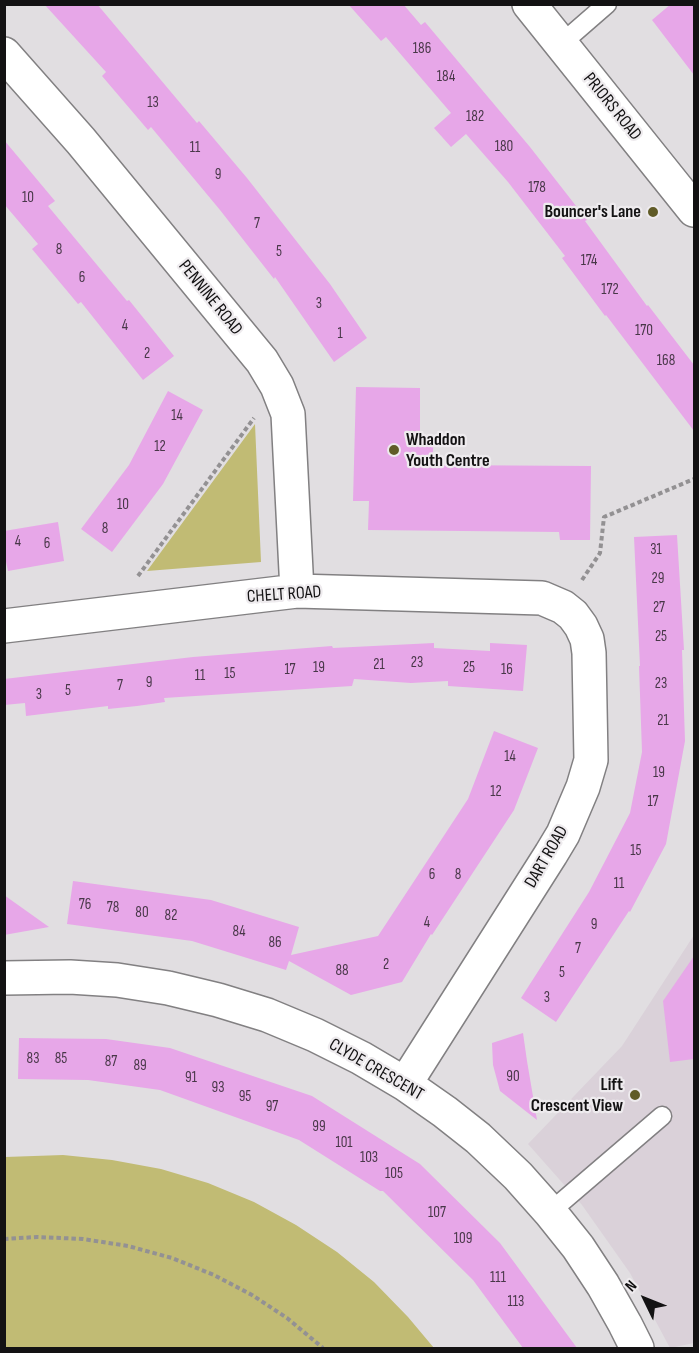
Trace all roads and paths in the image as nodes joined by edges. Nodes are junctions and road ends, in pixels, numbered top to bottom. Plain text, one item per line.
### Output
1 (529, 4) edge
2 (607, 4) edge
3 (561, 45) junction
4 (4, 54) edge
5 (694, 210) edge
6 (277, 386) junction
7 (694, 479) edge
8 (297, 591) junction
9 (563, 607) junction
10 (111, 613) junction
11 (4, 626) edge
12 (4, 978) edge
13 (405, 1084) junction
14 (662, 1116) dead end
15 (550, 1212) junction
16 (4, 1239) edge
17 (323, 1348) edge
18 (637, 1348) edge

1 - 3 street, PRIORS ROAD
2 - 3 lane
3 - 5 street, PRIORS ROAD
4 - 6 street, PENNINE ROAD
6 - 8 street, PENNINE ROAD
6 - 10 path
7 - 9 path
8 - 9 street, CHELT ROAD
8 - 10 street, CHELT ROAD
9 - 13 street, DART ROAD
10 - 11 street, CHELT ROAD
12 - 13 street, CLYDE CRESCENT
13 - 15 street, CLYDE CRESCENT
14 - 15 lane
15 - 18 street, CLYDE CRESCENT
16 - 17 path

